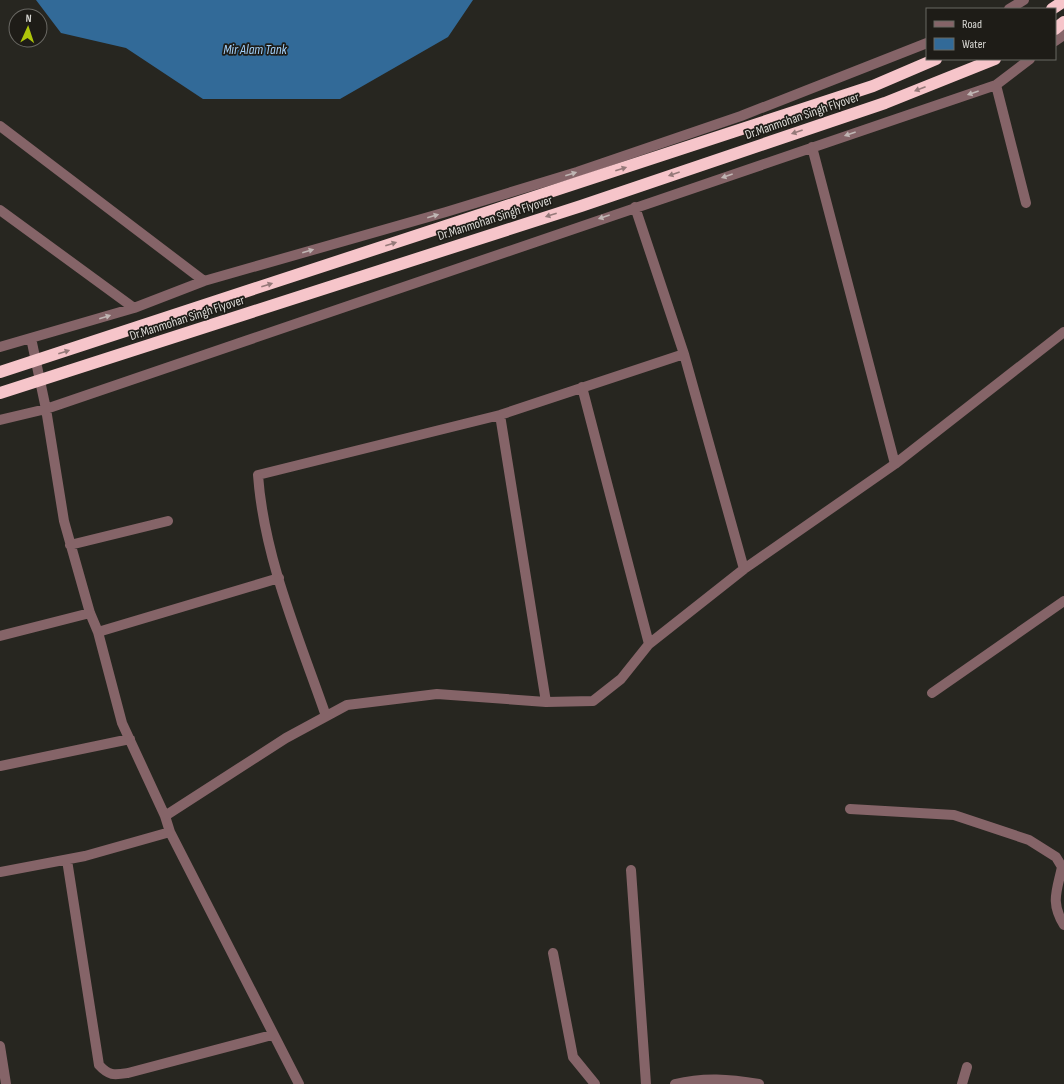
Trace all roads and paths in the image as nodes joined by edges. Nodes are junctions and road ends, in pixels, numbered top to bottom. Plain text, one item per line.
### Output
1 (1024, 0) edge
2 (1064, 1) edge
3 (1011, 8) edge
4 (1054, 8) edge
5 (1064, 22) edge
6 (1056, 28) edge
7 (1064, 35) edge
8 (1056, 41) edge
9 (926, 44) edge
10 (934, 60) edge
11 (992, 60) edge
12 (1029, 60) edge
13 (996, 85) junction
14 (0, 126) edge
15 (812, 147) junction
16 (1026, 203) dead end
17 (634, 207) junction
18 (0, 210) edge
19 (204, 281) junction
20 (134, 308) junction
21 (1064, 332) edge
22 (31, 338) junction
23 (0, 347) edge
24 (684, 354) junction
25 (0, 372) edge
26 (582, 387) junction
27 (0, 393) edge
28 (46, 409) junction
29 (500, 415) junction
30 (0, 420) edge
31 (895, 464) junction
32 (168, 521) dead end
33 (70, 545) junction
34 (744, 569) junction
35 (279, 578) junction
36 (1064, 601) edge
37 (90, 613) junction
38 (98, 632) junction
39 (0, 636) edge
40 (649, 644) junction
41 (932, 693) dead end
42 (546, 702) junction
43 (326, 716) junction
44 (130, 739) junction
45 (0, 766) edge
46 (850, 809) dead end
47 (165, 816) junction
48 (170, 832) junction
49 (67, 860) junction
50 (631, 870) dead end
51 (0, 872) edge
52 (1064, 925) edge
53 (553, 954) dead end
54 (272, 1035) junction
55 (0, 1046) edge
56 (967, 1067) dead end
57 (6, 1084) edge
58 (299, 1084) edge
59 (595, 1084) edge
60 (646, 1084) edge
61 (675, 1084) edge
62 (759, 1084) edge
63 (962, 1084) edge

1 - 3 street
2 - 4 highway
5 - 6 highway
7 - 8 street
19 -> 9 street
25 -> 10 highway, Dr.Manmohan Singh Flyover, bridge
11 -> 27 highway, Dr.Manmohan Singh Flyover, bridge
12 - 13 street
13 -> 15 street
13 - 16 street
14 - 19 street
15 -> 17 street
15 - 31 street
17 - 24 street
17 -> 28 street
18 - 20 street
19 - 20 street
22 -> 20 street
21 - 31 street
22 - 23 street
22 - 28 street
24 - 26 street
24 - 34 street
26 - 29 street
26 - 40 street
28 - 30 street
28 - 33 street
29 - 35 street
29 - 42 street
31 - 34 street
32 - 33 street
33 - 37 street
34 - 40 street
35 - 38 street
35 - 43 street
36 - 41 street
37 - 38 street
37 - 39 street
38 - 44 street
40 - 42 street
42 - 43 street
43 - 47 street
44 - 45 street
44 - 47 street
46 - 52 street
47 - 48 street
48 - 49 street
48 - 54 street
49 - 51 street
49 - 54 street
50 - 60 street
53 - 59 street
54 - 58 street
55 - 57 street
56 - 63 street
61 - 62 street

